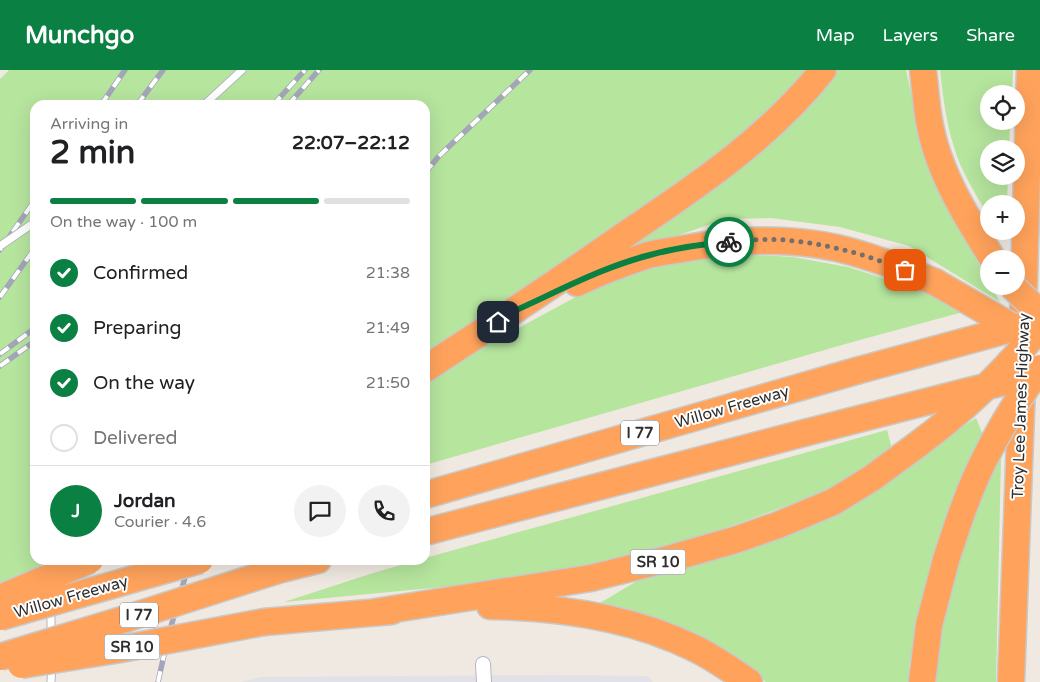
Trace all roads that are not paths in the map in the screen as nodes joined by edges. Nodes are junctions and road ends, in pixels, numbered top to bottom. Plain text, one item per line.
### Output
1 (242, 70) edge
2 (823, 70) edge
3 (923, 70) edge
4 (1030, 70) edge
5 (209, 100) edge
6 (30, 225) edge
7 (0, 246) edge
8 (987, 250) edge
9 (1021, 295) edge
10 (512, 312) junction
11 (1040, 313) edge
12 (1040, 321) edge
13 (1040, 327) edge
14 (1040, 352) edge
15 (430, 366) edge
16 (1040, 370) edge
17 (430, 494) edge
18 (430, 531) edge
19 (78, 565) edge
20 (182, 565) edge
21 (298, 565) edge
22 (58, 569) dead end
23 (51, 586) dead end
24 (51, 595) dead end
25 (0, 598) edge
26 (376, 612) junction
27 (0, 617) edge
28 (0, 657) edge
29 (483, 664) dead end
30 (0, 668) edge
31 (50, 682) edge
32 (484, 682) edge
33 (749, 682) edge
34 (922, 682) edge
35 (1011, 682) edge

1 - 5 lane
2 - 10 highway
3 - 8 highway
4 - 35 highway, Troy Lee James Highway
6 - 7 lane, bridge
9 - 11 highway, bridge
10 - 14 highway, bridge
10 - 15 highway
12 - 17 highway, Willow Freeway / I 77, bridge
13 - 26 highway, SR 10, bridge
16 - 18 highway, bridge
16 - 34 highway, bridge
19 - 25 highway, bridge
20 - 27 highway, Willow Freeway / I 77, bridge
21 - 28 highway, I 77, bridge
22 - 23 lane
24 - 31 lane
26 - 30 highway, SR 10, bridge
26 - 33 highway
29 - 32 street

